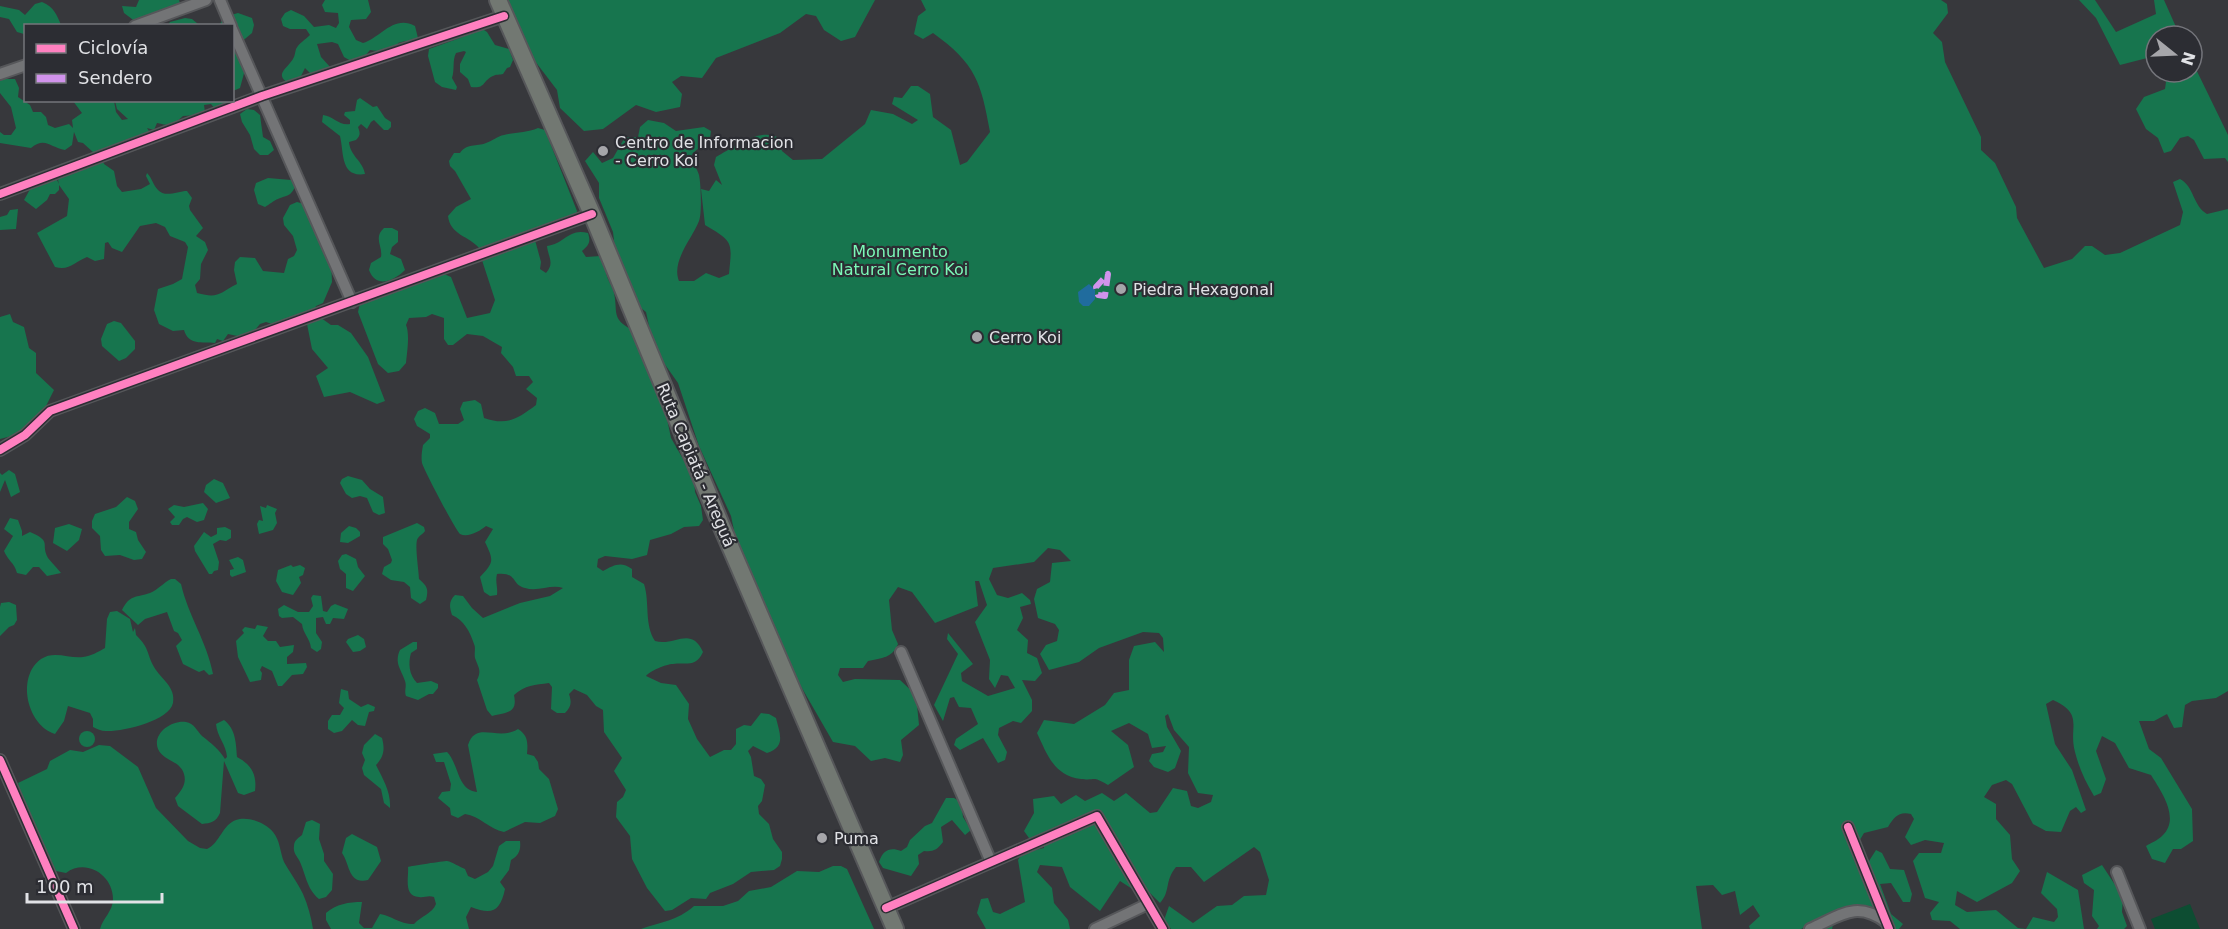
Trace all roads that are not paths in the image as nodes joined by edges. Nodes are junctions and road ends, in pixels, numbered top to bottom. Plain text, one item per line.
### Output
1 (206, 0) edge
2 (220, 0) edge
3 (501, 8) edge
4 (140, 24) edge
5 (231, 24) edge
6 (234, 32) edge
7 (24, 66) edge
8 (0, 74) edge
9 (262, 96) junction
10 (0, 194) edge
11 (591, 214) junction
12 (352, 302) junction
13 (0, 450) edge
14 (901, 652) dead end
15 (0, 760) edge
16 (5, 787) edge
17 (1848, 827) dead end
18 (991, 862) junction
19 (2117, 872) dead end
20 (1148, 904) junction
21 (886, 908) junction
22 (1887, 926) edge
23 (74, 929) edge
24 (895, 929) edge
25 (1095, 929) edge
26 (1163, 929) edge
27 (1810, 929) edge
28 (2140, 929) edge

1 - 4 street
2 - 5 street
3 - 9 street
3 - 11 main road, Ruta Capiatá - Areguá
6 - 9 street
7 - 8 street
9 - 10 street
9 - 12 street
11 - 12 street
11 - 21 main road, Ruta Capiatá - Areguá
12 - 13 street
14 - 18 street
15 - 16 street
16 - 23 street
17 - 22 street
18 - 20 street
18 - 21 street
19 - 28 street
20 - 25 street
20 - 26 street
21 - 24 main road, Ruta Capiatá - Areguá
22 - 27 street

